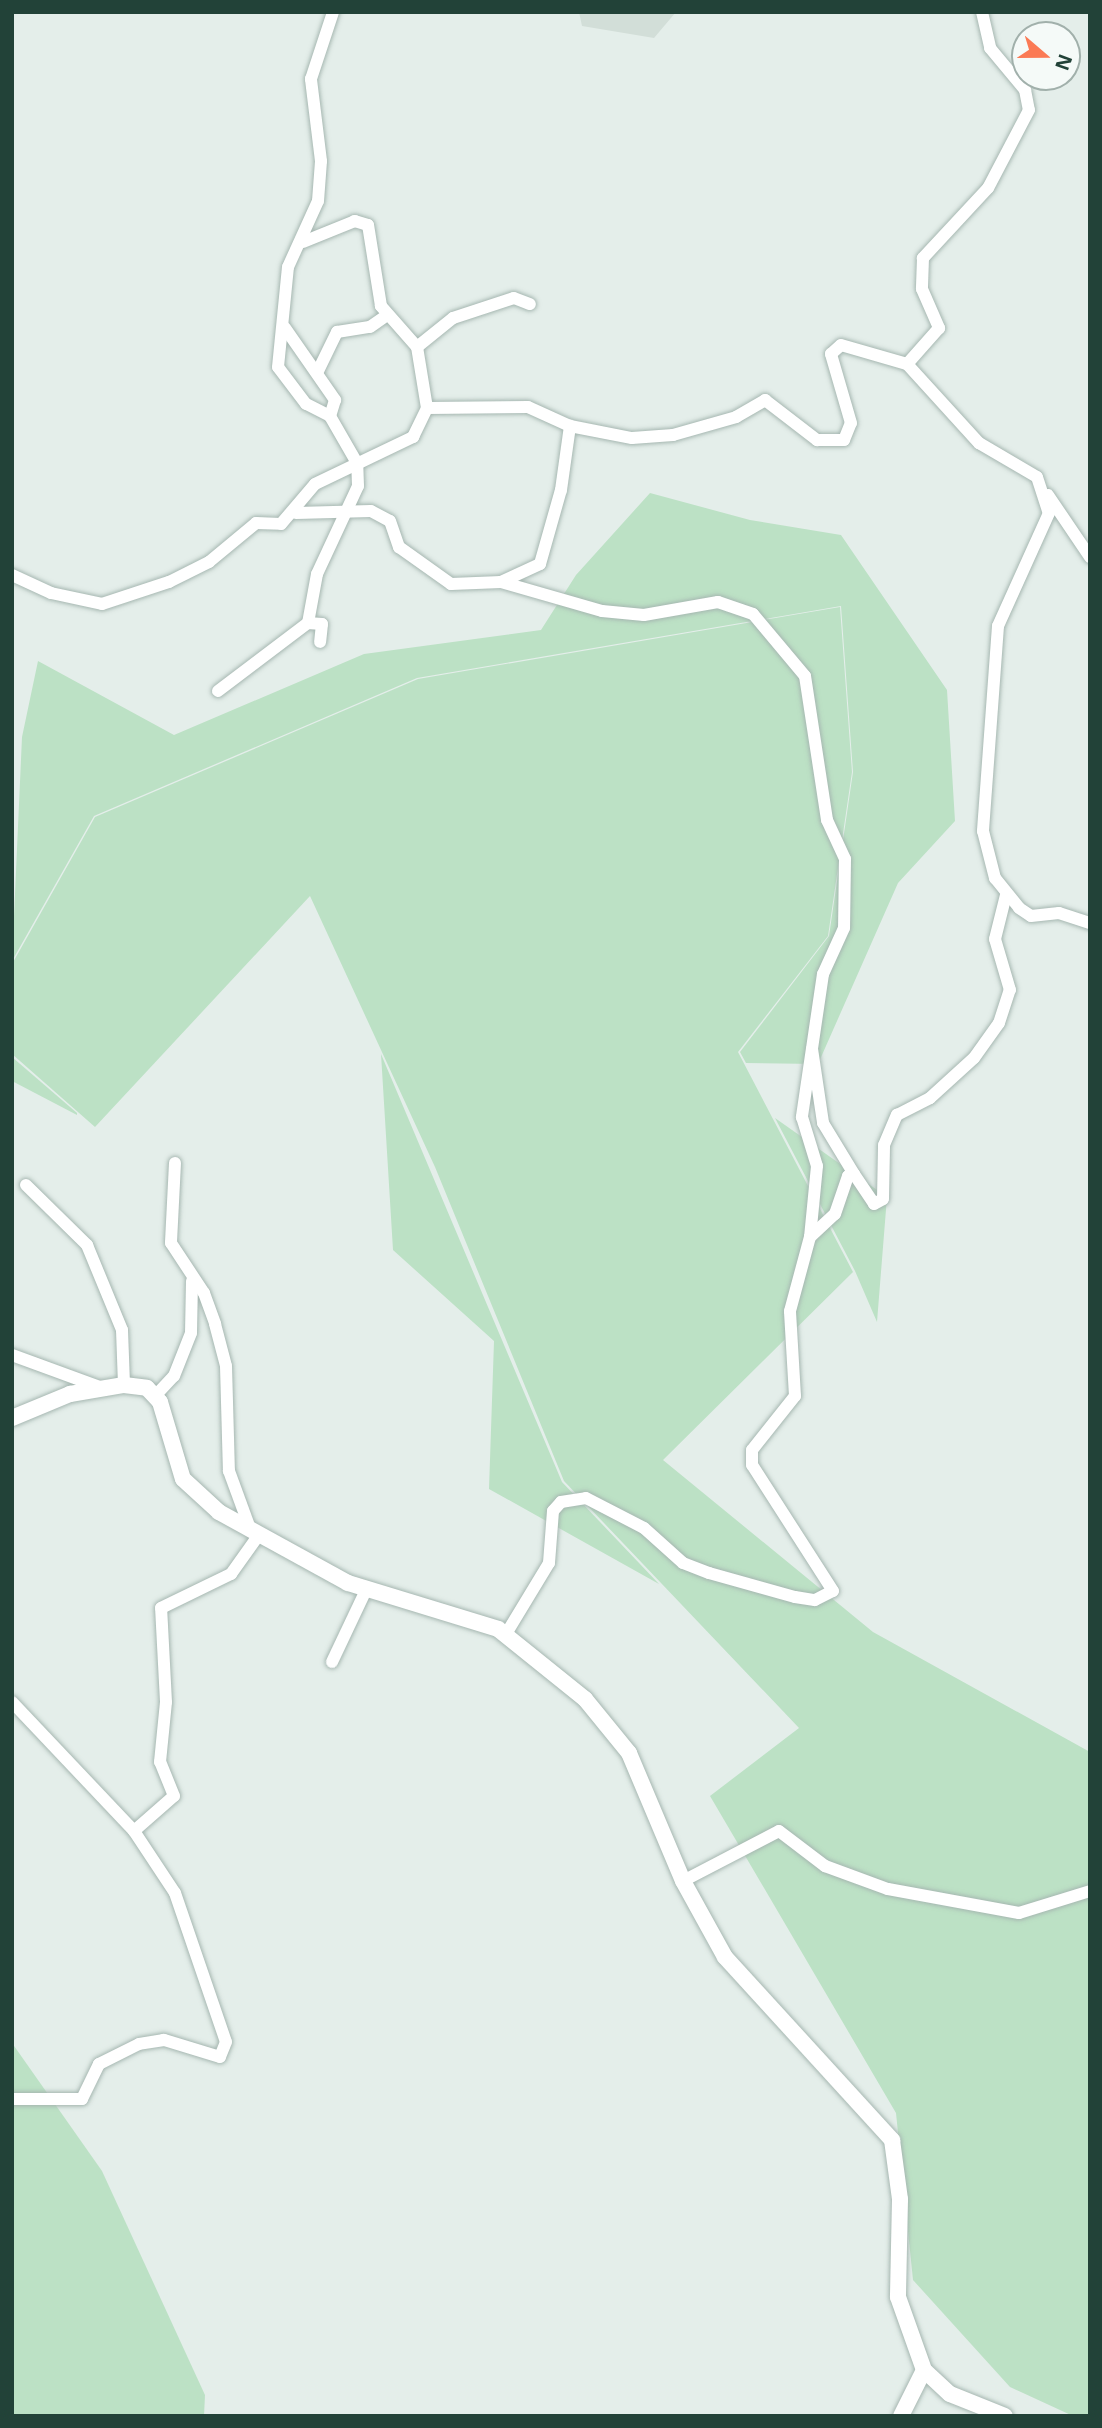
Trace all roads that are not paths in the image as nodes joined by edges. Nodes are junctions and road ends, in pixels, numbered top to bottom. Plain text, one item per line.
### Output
1 (333, 12) edge
2 (982, 12) edge
3 (303, 242) junction
4 (530, 304) dead end
5 (386, 316) junction
6 (285, 328) junction
7 (417, 347) junction
8 (907, 364) junction
9 (317, 373) junction
10 (427, 408) junction
11 (330, 416) junction
12 (570, 426) junction
13 (357, 463) junction
14 (1037, 477) junction
15 (296, 513) junction
16 (341, 516) junction
17 (1090, 557) edge
18 (12, 575) edge
19 (501, 582) junction
20 (308, 623) junction
21 (320, 642) dead end
22 (218, 691) dead end
23 (1006, 895) junction
24 (1090, 923) edge
25 (811, 1047) junction
26 (175, 1163) dead end
27 (854, 1174) junction
28 (26, 1185) dead end
29 (810, 1237) junction
30 (188, 1270) junction
31 (12, 1355) edge
32 (124, 1385) junction
33 (102, 1388) junction
34 (156, 1395) junction
35 (12, 1418) edge
36 (255, 1533) junction
37 (366, 1590) junction
38 (506, 1634) junction
39 (332, 1662) dead end
40 (12, 1702) edge
41 (134, 1830) junction
42 (682, 1881) junction
43 (1090, 1891) edge
44 (12, 2099) edge
45 (924, 2370) junction
46 (901, 2416) edge
47 (1005, 2416) edge

1 - 3 street
2 - 8 street
3 - 5 street
3 - 6 street
4 - 7 street
5 - 7 street
5 - 9 street
6 - 9 street
6 - 11 street
7 - 10 street
8 - 12 street
8 - 14 street
9 - 11 street
10 - 12 street
10 - 13 street
11 - 13 street
12 - 19 street
13 - 15 street
13 - 16 street
14 - 17 street
14 - 23 street
15 - 16 street
15 - 18 street
16 - 19 street
16 - 20 street
19 - 25 street
20 - 21 street
20 - 22 street
23 - 24 street
23 - 27 street
25 - 27 street
25 - 29 street
26 - 30 street
27 - 29 street
28 - 32 street
29 - 38 street
30 - 34 street
30 - 36 street
31 - 33 street
32 - 33 street
32 - 34 street
33 - 35 street
34 - 36 street
36 - 37 street
36 - 41 street
37 - 38 street
37 - 39 street
38 - 42 street
40 - 41 street
41 - 44 street
42 - 43 street
42 - 45 street
45 - 46 street
45 - 47 street

